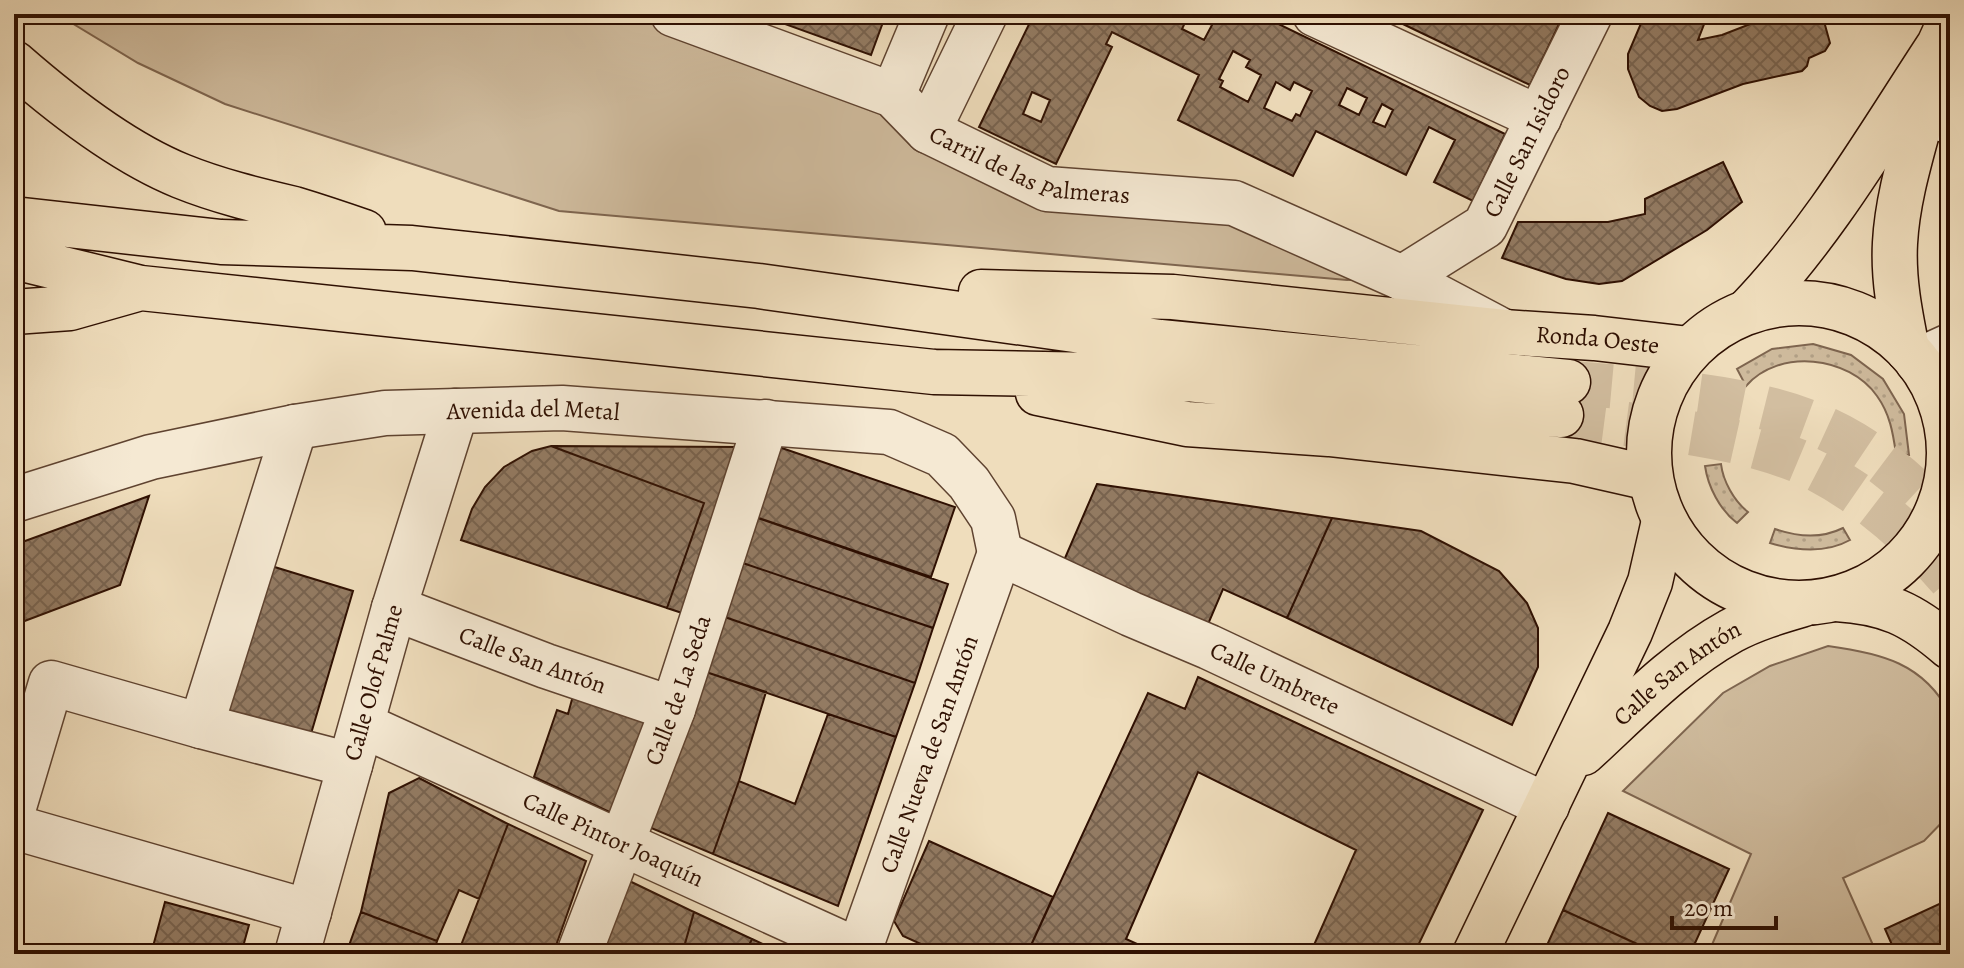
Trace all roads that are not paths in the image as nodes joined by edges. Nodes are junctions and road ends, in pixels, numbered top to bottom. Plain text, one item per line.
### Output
1 (673, 14) edge
2 (927, 14) edge
3 (985, 14) edge
4 (1315, 14) edge
5 (1590, 14) edge
6 (1944, 33) edge
7 (14, 63) edge
8 (893, 95) junction
9 (1937, 116) edge
10 (1539, 118) junction
11 (928, 131) junction
12 (14, 219) edge
13 (412, 248) junction
14 (14, 257) edge
15 (1402, 278) junction
16 (759, 286) junction
17 (141, 288) junction
18 (1748, 311) junction
19 (14, 312) edge
20 (1504, 332) junction
21 (1689, 349) junction
22 (1925, 352) edge
23 (934, 372) junction
24 (456, 411) junction
25 (766, 422) junction
26 (295, 427) junction
27 (1949, 433) edge
28 (1650, 478) junction
29 (14, 500) edge
30 (1664, 521) junction
31 (1000, 553) junction
32 (1820, 601) junction
33 (394, 608) junction
34 (1950, 647) edge
35 (673, 709) junction
36 (201, 726) junction
37 (356, 745) junction
38 (1556, 787) junction
39 (14, 807) edge
40 (14, 827) edge
41 (621, 843) junction
42 (309, 912) junction
43 (861, 953) edge
44 (297, 954) edge
45 (579, 954) edge
46 (1475, 954) edge

1 - 8 street, Carril de las Palmeras
2 - 8 street
3 - 11 street
4 - 10 street
5 - 10 street, Calle San Isidoro
6 - 9 main road
6 - 18 main road
7 - 13 main road
8 - 11 street, Carril de las Palmeras
9 - 22 main road
10 - 15 street, Calle San Isidoro
11 - 15 street, Carril de las Palmeras
12 - 13 main road
13 - 16 main road
14 - 17 main road
15 - 20 street, Carril de las Palmeras
16 - 20 main road, Ronda Oeste
16 - 23 main road
17 - 19 main road
17 - 23 main road
18 - 21 main road
18 - 22 main road
20 - 21 main road, Ronda Oeste
21 - 28 main road
22 - 27 main road
23 - 28 main road
24 - 25 street, Avenida del Metal
24 - 26 street, Avenida del Metal
24 - 33 street, Calle Olof Palme
25 - 31 street, Avenida del Metal
25 - 35 street, Calle de La Seda
26 - 29 street, Avenida del Metal
26 - 36 street
27 - 32 main road, Calle San Antón
28 - 30 main road
30 - 32 main road
30 - 38 main road, Calle San Antón
31 - 38 street, Calle Umbrete
31 - 43 street, Calle Nueva de San Antón
32 - 34 main road
32 - 38 main road, Calle San Antón
33 - 35 street, Calle San Antón
33 - 37 street, Calle Olof Palme
35 - 41 street, Calle de La Seda
36 - 37 street, Calle Pintor Joaquín
36 - 39 street, Calle Pintor Joaquín
37 - 41 street, Calle Pintor Joaquín
37 - 42 street, Calle Olof Palme
38 - 46 main road, Calle San Antón
40 - 42 street
41 - 43 street, Calle Pintor Joaquín
41 - 45 street, Calle de La Seda
42 - 44 street, Calle Olof Palme

